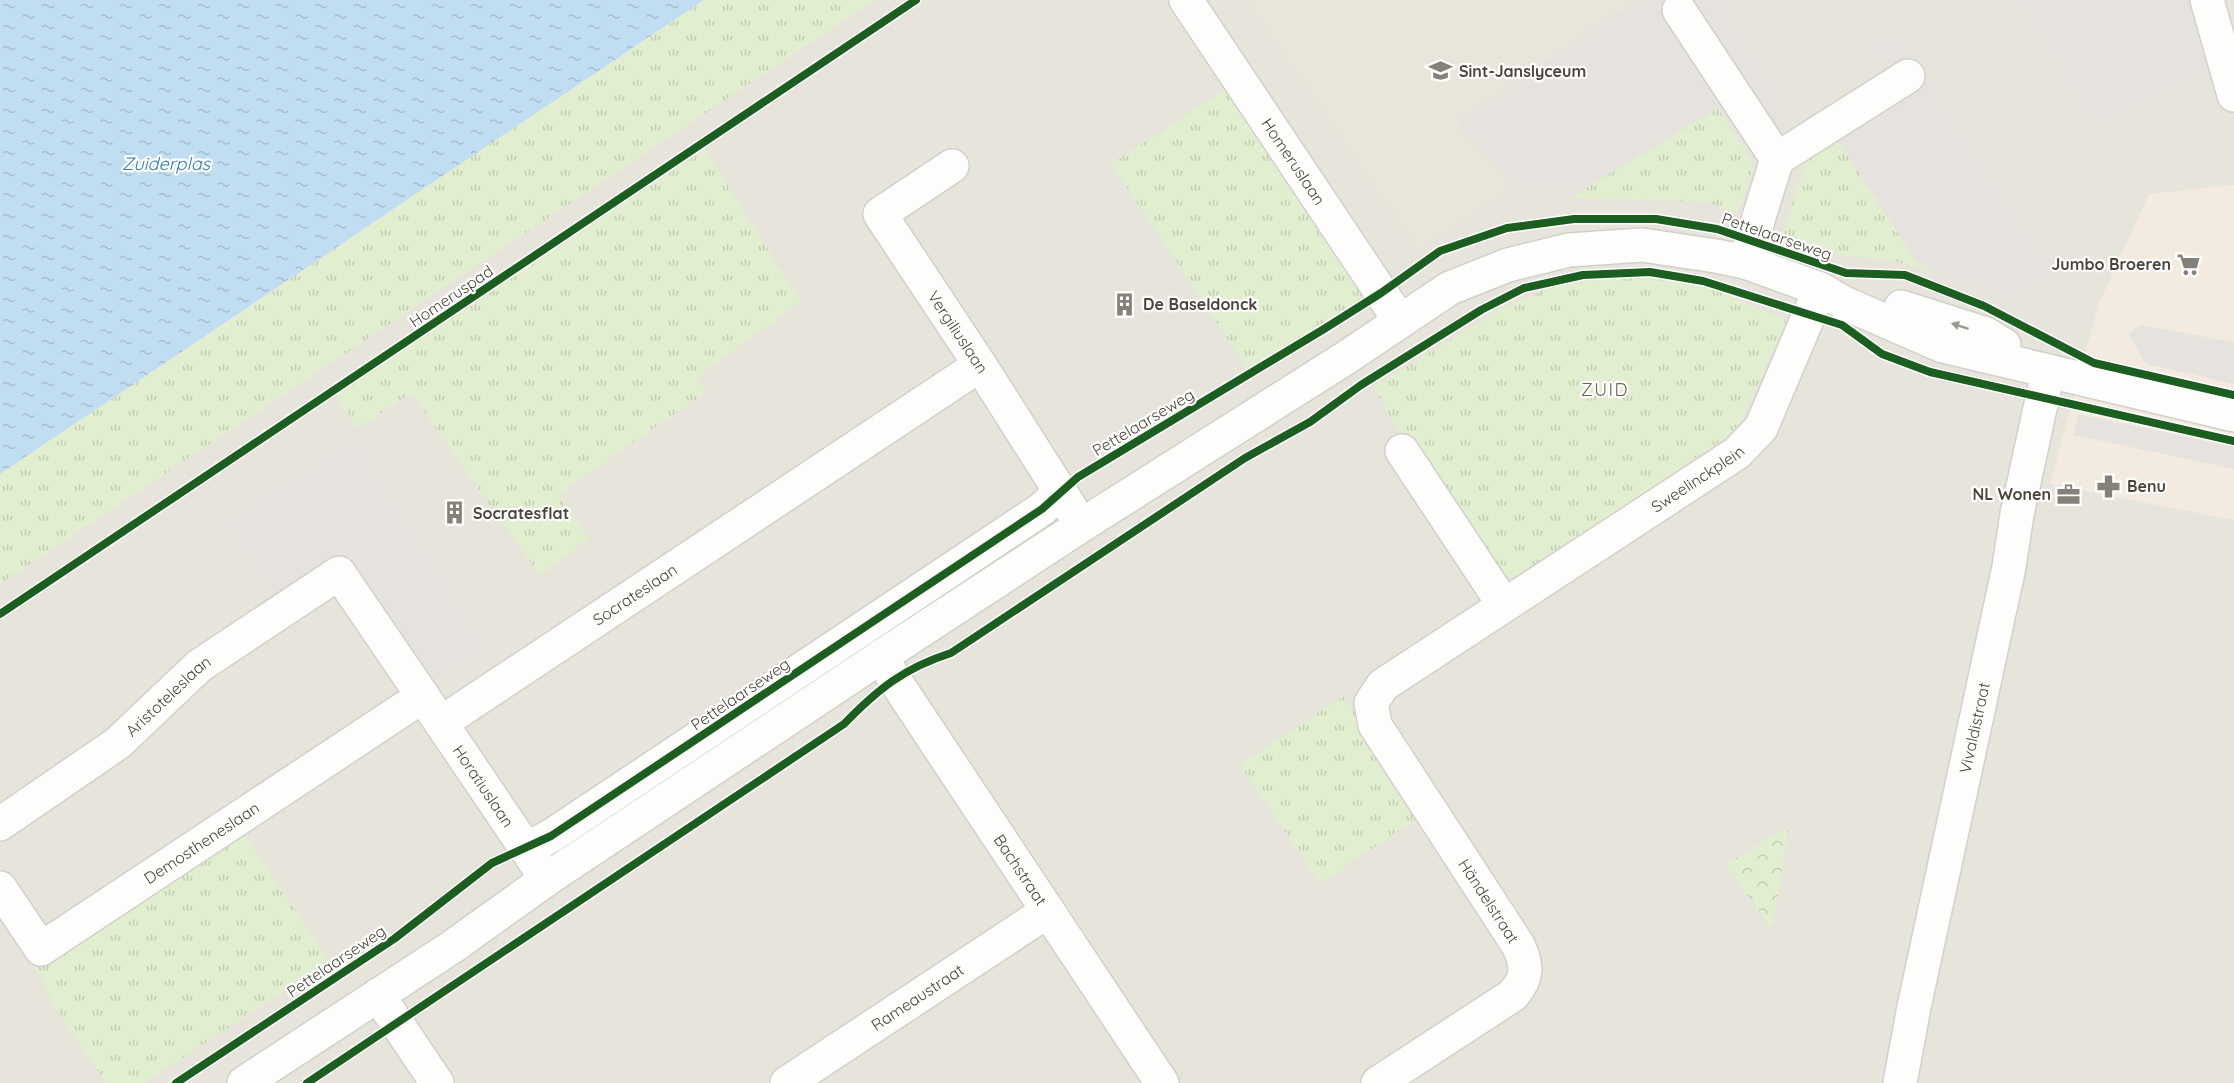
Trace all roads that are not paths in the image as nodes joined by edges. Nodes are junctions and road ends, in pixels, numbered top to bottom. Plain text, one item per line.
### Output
1 (1186, 0) edge
2 (2207, 0) edge
3 (1679, 10) dead end
4 (1908, 76) dead end
5 (2234, 95) edge
6 (1777, 159) junction
7 (952, 166) dead end
8 (1745, 262) junction
9 (1821, 288) junction
10 (1400, 321) junction
11 (980, 365) junction
12 (2048, 372) junction
13 (2234, 415) edge
14 (1402, 451) dead end
15 (1061, 491) junction
16 (1082, 525) junction
17 (1504, 605) junction
18 (882, 656) junction
19 (1371, 703) joint
20 (432, 710) junction
21 (0, 824) edge
22 (526, 849) junction
23 (547, 879) junction
24 (0, 888) edge
25 (1048, 911) junction
26 (378, 995) junction
27 (796, 1081) edge
28 (244, 1083) edge
29 (437, 1083) edge
30 (1162, 1083) edge
31 (1378, 1083) edge
32 (1900, 1083) edge

1 - 10 street, Homeruslaan
2 - 5 street
3 - 6 street
4 - 6 street
6 - 8 street
7 - 11 street, Vergiliuslaan
8 - 9 street
8 - 10 street
9 - 12 street
9 - 17 street, Sweelinckplein
10 - 16 street
11 - 15 street, Vergiliuslaan
11 - 20 street, Socrateslaan
12 - 13 street
12 - 32 street, Vivaldistraat
14 - 17 street
15 - 16 street, Vergiliuslaan
15 - 22 street, Pettelaarseweg
16 - 18 street
17 - 19 street, Sweelinckplein
18 - 23 street
18 - 25 street, Bachstraat
19 - 31 street, Händelstraat
20 - 21 street, Aristoteleslaan
20 - 22 street, Horatiuslaan
20 - 24 street, Demostheneslaan
22 - 23 street, Horatiuslaan
23 - 26 street
25 - 27 street, Rameaustraat
25 - 30 street, Bachstraat
26 - 28 street
26 - 29 street

